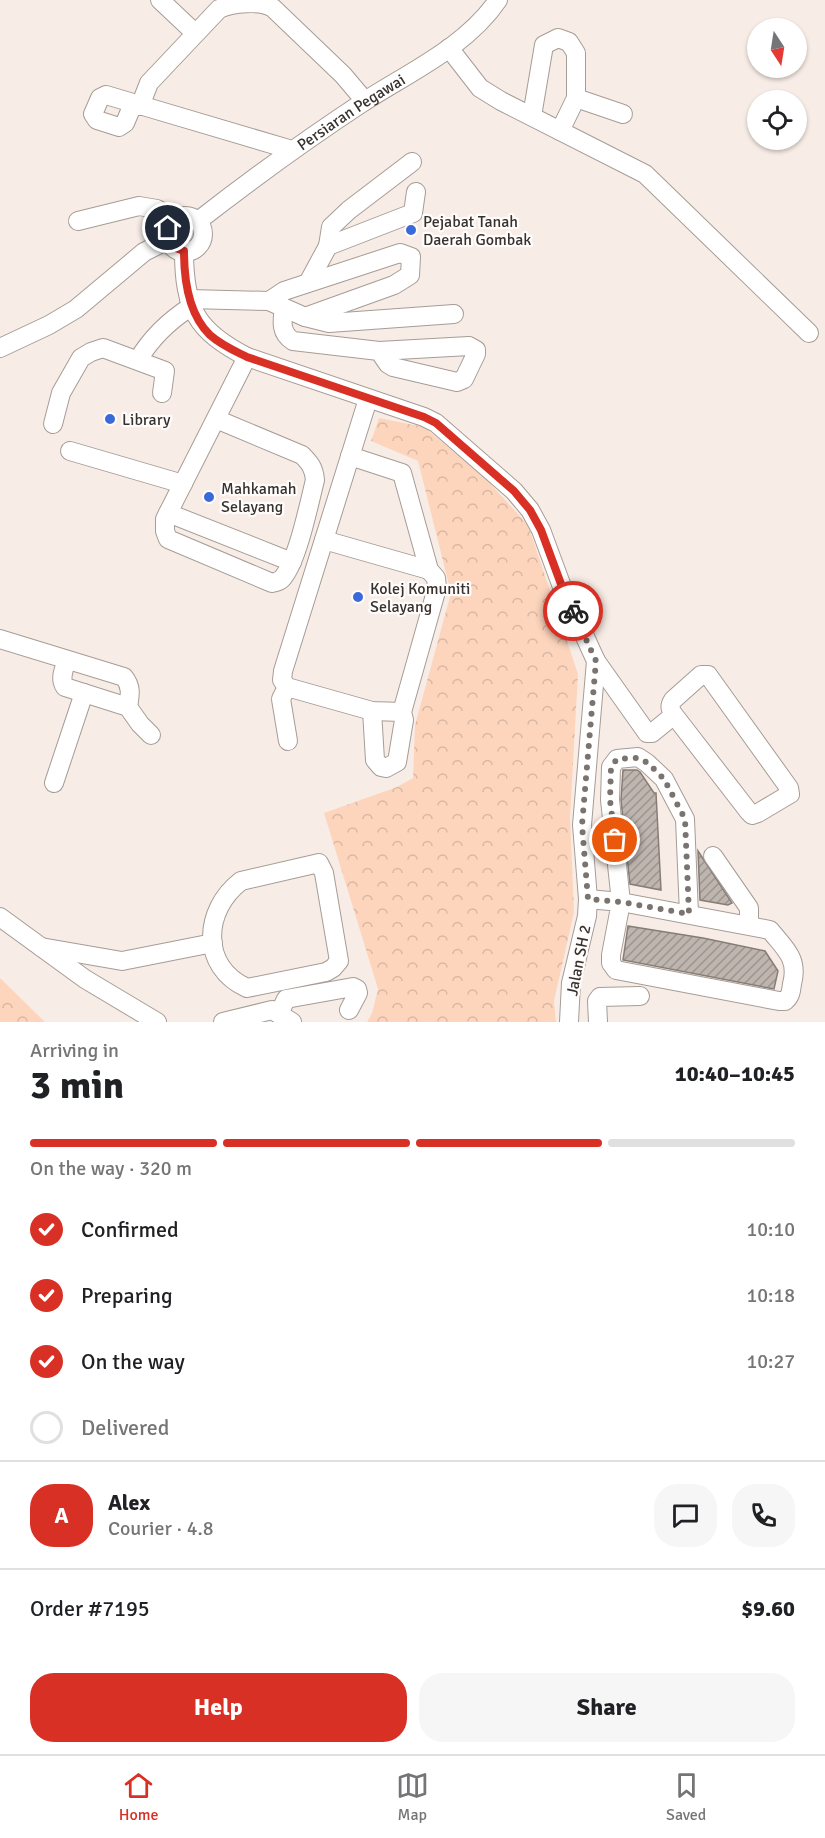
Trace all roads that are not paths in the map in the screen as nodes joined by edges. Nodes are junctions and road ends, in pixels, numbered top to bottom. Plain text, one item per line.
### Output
1 (160, 0) edge
2 (498, 0) edge
3 (195, 33) junction
4 (449, 48) junction
5 (576, 98) junction
6 (365, 101) junction
7 (623, 114) dead end
8 (532, 116) junction
9 (560, 131) junction
10 (292, 150) junction
11 (412, 162) dead end
12 (416, 192) dead end
13 (176, 219) junction
14 (78, 221) dead end
15 (198, 221) junction
16 (168, 240) junction
17 (328, 246) junction
18 (184, 251) junction
19 (308, 283) junction
20 (190, 303) junction
21 (276, 305) junction
22 (454, 314) dead end
23 (305, 317) junction
24 (810, 333) dead end
25 (0, 348) edge
26 (379, 351) dead end
27 (247, 357) junction
28 (138, 360) junction
29 (162, 393) dead end
30 (369, 399) junction
31 (216, 419) junction
32 (53, 424) dead end
33 (70, 451) dead end
34 (350, 456) junction
35 (183, 484) junction
36 (168, 513) junction
37 (324, 540) junction
38 (292, 562) junction
39 (429, 570) junction
40 (0, 639) edge
41 (67, 660) junction
42 (596, 661) junction
43 (287, 687) junction
44 (84, 693) junction
45 (128, 707) junction
46 (372, 711) junction
47 (402, 712) junction
48 (674, 715) junction
49 (151, 735) dead end
50 (288, 741) dead end
51 (54, 783) dead end
52 (713, 856) dead end
53 (588, 899) junction
54 (621, 902) junction
55 (689, 914) junction
56 (0, 917) edge
57 (749, 924) junction
58 (213, 944) junction
59 (39, 946) junction
60 (640, 996) dead end
61 (349, 1010) dead end
62 (286, 1018) edge
63 (245, 1019) edge
64 (158, 1022) edge
65 (223, 1022) edge
66 (569, 1022) edge
67 (598, 1022) edge

1 - 3 street
2 - 4 street, Persiaran Pegawai
3 - 6 street
3 - 10 street
4 - 6 street, Persiaran Pegawai
4 - 8 street
5 - 7 street
5 - 8 street
5 - 9 street
6 - 10 street, Persiaran Pegawai
8 - 9 street
9 - 24 street
10 - 15 street, Persiaran Pegawai
11 - 17 street
12 - 17 street
13 - 14 street
13 - 15 street
13 - 16 street
15 - 18 street
16 - 18 street
16 - 25 street
17 - 19 street
18 - 20 street, Jalan SH 2
19 - 21 street
19 - 23 street
20 - 21 street
20 - 27 street, Jalan SH 2
20 - 28 street
21 - 23 street
21 - 26 street
22 - 23 street
27 - 30 street, Jalan SH 2
27 - 31 street
28 - 29 street
28 - 32 street
30 - 34 street
30 - 42 street, Jalan SH 2
31 - 35 street
31 - 38 street
33 - 35 street
34 - 37 street
34 - 39 street
35 - 36 street
36 - 38 street
36 - 38 street
37 - 39 street
37 - 43 street
39 - 47 street
40 - 41 street
41 - 44 street
41 - 45 street
42 - 48 street
42 - 53 street, Jalan SH 2
43 - 46 street
43 - 50 street
44 - 45 street
44 - 51 street
45 - 49 street
46 - 47 street
46 - 47 street
48 - 48 street
52 - 57 street
53 - 54 street
53 - 66 street, Jalan SH 2
54 - 55 street
54 - 55 street
54 - 57 street
55 - 57 street
56 - 59 street
58 - 58 street
58 - 59 street
59 - 64 street
60 - 67 street
61 - 62 street
62 - 63 street
63 - 65 street

